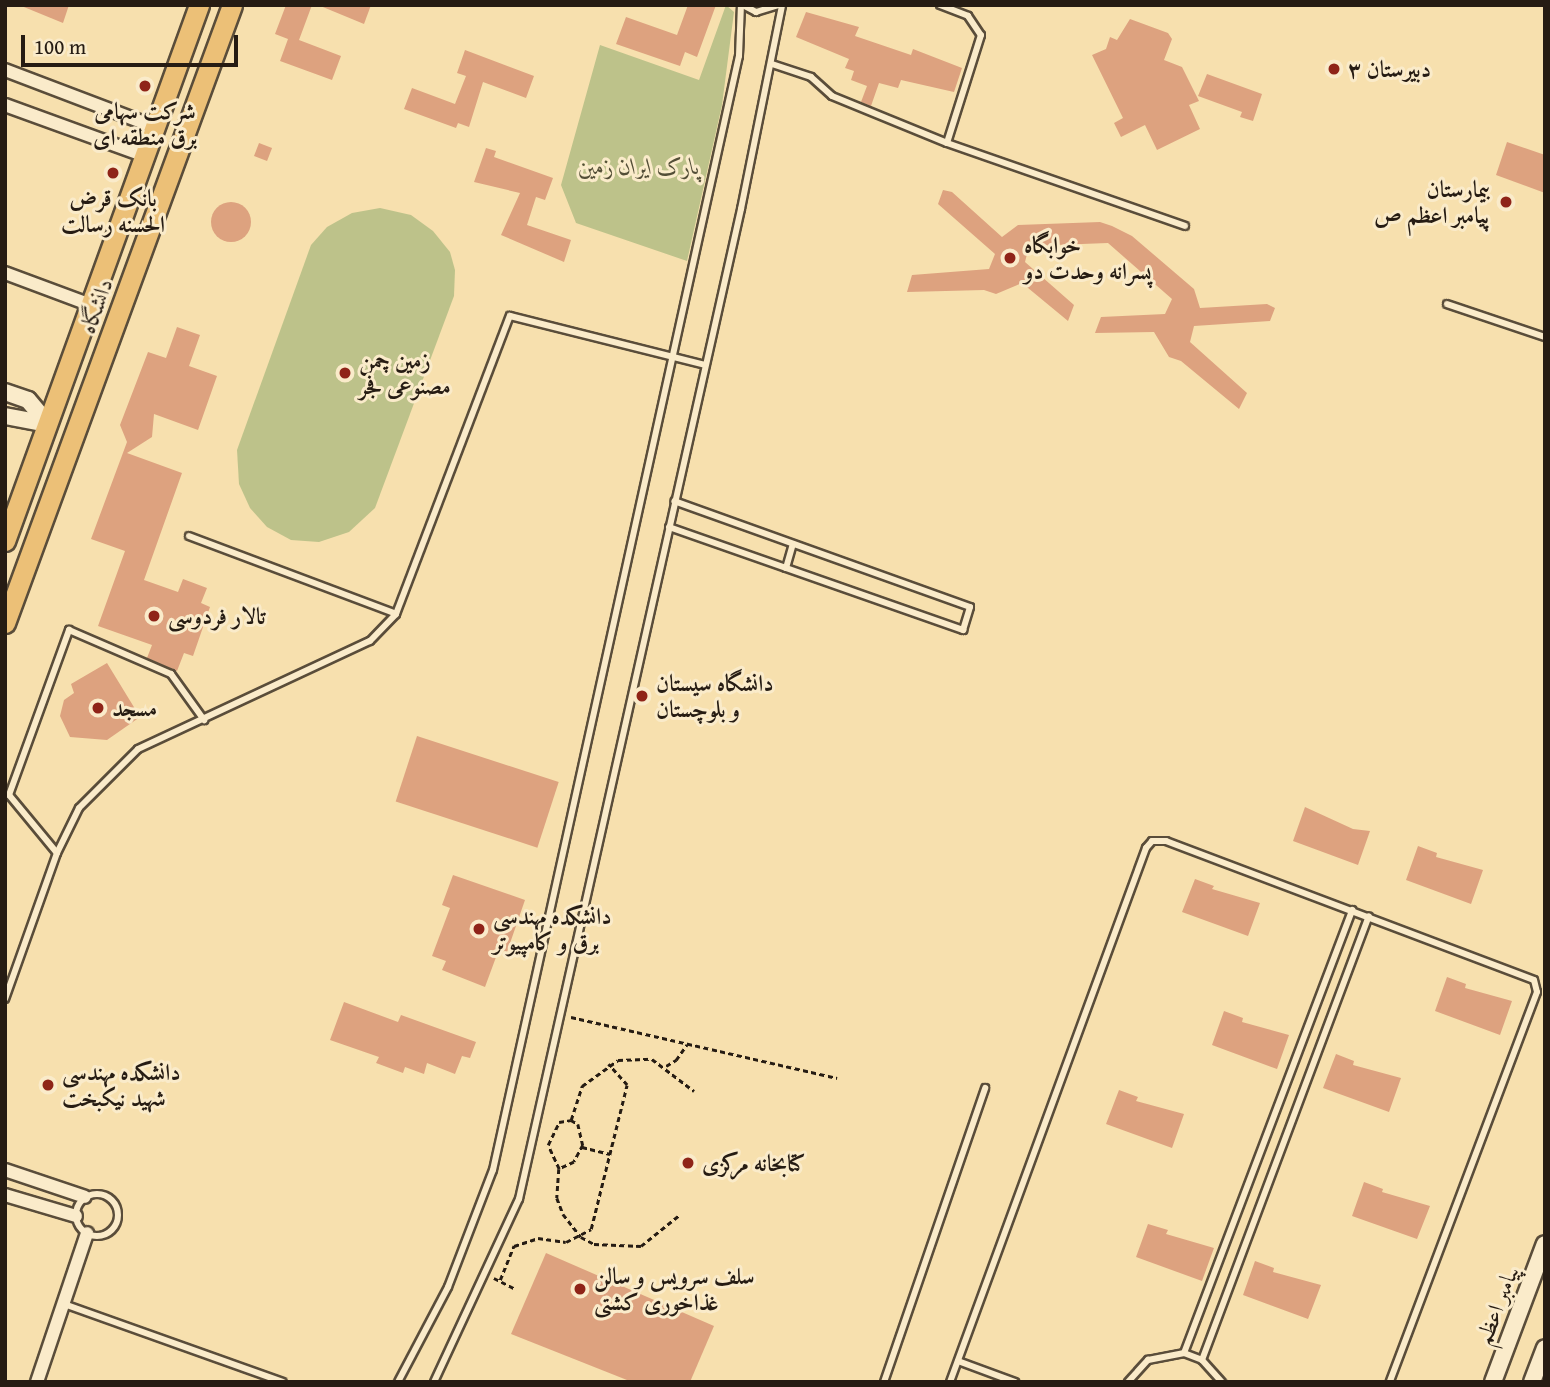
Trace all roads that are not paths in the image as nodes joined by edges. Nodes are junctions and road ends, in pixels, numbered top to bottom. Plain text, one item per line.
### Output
1 (199, 5) edge
2 (232, 5) edge
3 (742, 5) edge
4 (780, 5) edge
5 (940, 5) edge
6 (772, 64) junction
7 (5, 70) edge
8 (5, 105) edge
9 (155, 127) junction
10 (947, 143) junction
11 (145, 156) junction
12 (1185, 226) dead end
13 (5, 272) edge
14 (1447, 304) dead end
15 (91, 305) junction
16 (1545, 337) edge
17 (673, 358) junction
18 (705, 365) junction
19 (5, 392) edge
20 (5, 416) edge
21 (48, 424) junction
22 (75, 434) junction
23 (674, 501) junction
24 (669, 527) junction
25 (190, 536) dead end
26 (5, 541) edge
27 (793, 544) junction
28 (786, 568) junction
29 (396, 614) junction
30 (5, 623) edge
31 (204, 720) junction
32 (57, 853) junction
33 (1352, 910) junction
34 (1368, 916) junction
35 (5, 999) edge
36 (985, 1088) dead end
37 (5, 1170) edge
38 (5, 1195) edge
39 (85, 1197) junction
40 (76, 1216) junction
41 (87, 1233) junction
42 (1545, 1244) edge
43 (64, 1303) junction
44 (1545, 1348) edge
45 (1184, 1353) junction
46 (1202, 1360) junction
47 (958, 1361) junction
48 (37, 1382) edge
49 (283, 1382) edge
50 (398, 1382) edge
51 (434, 1382) edge
52 (884, 1382) edge
53 (950, 1382) edge
54 (1015, 1382) edge
55 (1128, 1382) edge
56 (1222, 1382) edge
57 (1390, 1382) edge
58 (1493, 1382) edge
59 (1532, 1382) edge

1 - 9 main road, دانشگاه
2 - 22 main road, دانشگاه
3 - 4 lane
3 - 17 lane
4 - 6 lane
5 - 10 lane
6 - 10 lane
6 - 18 lane
7 - 9 street
8 - 11 street
9 - 11 main road, دانشگاه
10 - 12 lane
11 - 15 main road, دانشگاه
13 - 15 street
14 - 16 lane
15 - 21 main road, دانشگاه
17 - 18 lane
17 - 29 lane
17 - 50 lane
18 - 23 lane
19 - 21 main road
20 - 21 main road
21 - 22 main road
21 - 26 main road, دانشگاه
22 - 30 main road, دانشگاه
23 - 24 lane
23 - 27 lane
24 - 28 lane
24 - 51 lane
25 - 29 lane
27 - 28 lane
27 - 28 lane
29 - 31 lane
31 - 32 lane
31 - 32 lane
32 - 35 lane
33 - 34 lane
33 - 45 lane
33 - 47 lane
34 - 46 lane
34 - 57 lane
36 - 52 lane
37 - 39 street
38 - 40 street
39 - 40 lane
39 - 41 lane
40 - 41 lane
41 - 43 street
42 - 58 main road, پیامبر اعظم
43 - 48 street
43 - 49 lane
44 - 59 main road
45 - 46 lane
45 - 55 lane
46 - 56 lane
47 - 53 lane
47 - 54 lane

